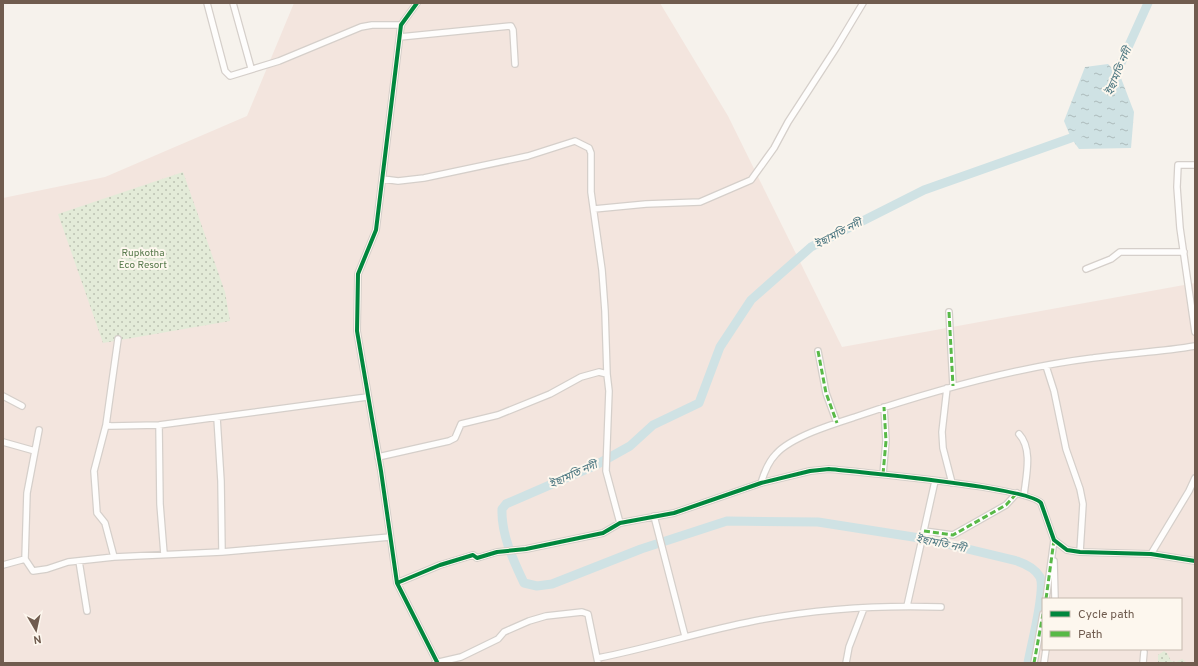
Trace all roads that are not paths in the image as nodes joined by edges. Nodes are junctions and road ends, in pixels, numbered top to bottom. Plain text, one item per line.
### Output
1 (207, 3) edge
2 (233, 3) edge
3 (417, 3) edge
4 (863, 3) edge
5 (401, 24) junction
6 (400, 37) junction
7 (515, 64) dead end
8 (251, 68) junction
9 (1195, 165) edge
10 (383, 179) junction
11 (594, 209) junction
12 (1184, 252) junction
13 (1086, 269) dead end
14 (949, 312) dead end
15 (1195, 332) edge
16 (118, 339) dead end
17 (1195, 346) edge
18 (818, 351) dead end
19 (1046, 366) junction
20 (607, 374) junction
21 (953, 386) junction
22 (947, 388) junction
23 (3, 396) edge
24 (367, 397) junction
25 (22, 406) dead end
26 (884, 407) junction
27 (217, 418) junction
28 (837, 423) junction
29 (106, 425) junction
30 (159, 425) junction
31 (38, 430) dead end
32 (1018, 434) dead end
33 (3, 442) edge
34 (35, 451) junction
35 (378, 457) junction
36 (884, 474) junction
37 (1195, 478) edge
38 (935, 481) junction
39 (761, 483) junction
40 (952, 483) junction
41 (1017, 493) junction
42 (1024, 494) junction
43 (654, 516) junction
44 (620, 523) junction
45 (924, 531) junction
46 (390, 537) junction
47 (1055, 542) junction
48 (222, 552) junction
49 (1080, 552) junction
50 (164, 554) junction
51 (1151, 554) junction
52 (114, 557) junction
53 (25, 559) junction
54 (79, 561) junction
55 (1195, 561) edge
56 (3, 565) edge
57 (397, 583) junction
58 (1046, 598) edge
59 (1055, 598) edge
60 (907, 606) junction
61 (941, 607) dead end
62 (864, 608) junction
63 (88, 611) dead end
64 (1042, 619) edge
65 (685, 636) junction
66 (1046, 650) edge
67 (1144, 652) dead end
68 (598, 660) edge
69 (436, 662) edge
70 (846, 663) edge
71 (1034, 663) edge
72 (1044, 663) edge
73 (1143, 663) edge

1 - 8 street
2 - 8 street
3 - 5 street
4 - 11 street
5 - 6 street
5 - 8 street
6 - 7 street
6 - 10 street
9 - 12 street
10 - 11 street
10 - 24 street
11 - 20 street
12 - 13 street
12 - 15 street
14 - 21 street
16 - 29 street
17 - 19 street
18 - 28 street
19 - 21 street
19 - 49 street
20 - 35 street
20 - 44 street
21 - 22 street
22 - 26 street
22 - 40 street
23 - 25 street
24 - 27 street
24 - 35 street
26 - 28 street
26 - 36 street
27 - 30 street
27 - 48 street
28 - 39 street
29 - 30 street
29 - 52 street
30 - 50 street
31 - 34 street
32 - 42 street
33 - 34 street
34 - 53 street
35 - 46 street
36 - 38 street
36 - 39 street
37 - 51 street
38 - 40 street
38 - 45 street
39 - 43 street
40 - 41 street
41 - 42 street
41 - 45 street
42 - 47 street
43 - 44 street
43 - 65 street
44 - 57 street
45 - 60 street
46 - 48 street
46 - 57 street
47 - 49 street
47 - 58 street
47 - 59 street
48 - 50 street
49 - 51 street
50 - 52 street
51 - 55 street
52 - 54 street
53 - 54 street
53 - 56 street
54 - 63 street
57 - 69 street
60 - 61 street
60 - 62 street
62 - 65 street
62 - 70 street
64 - 71 street
65 - 68 street
66 - 72 street
67 - 73 street
68 - 69 street

